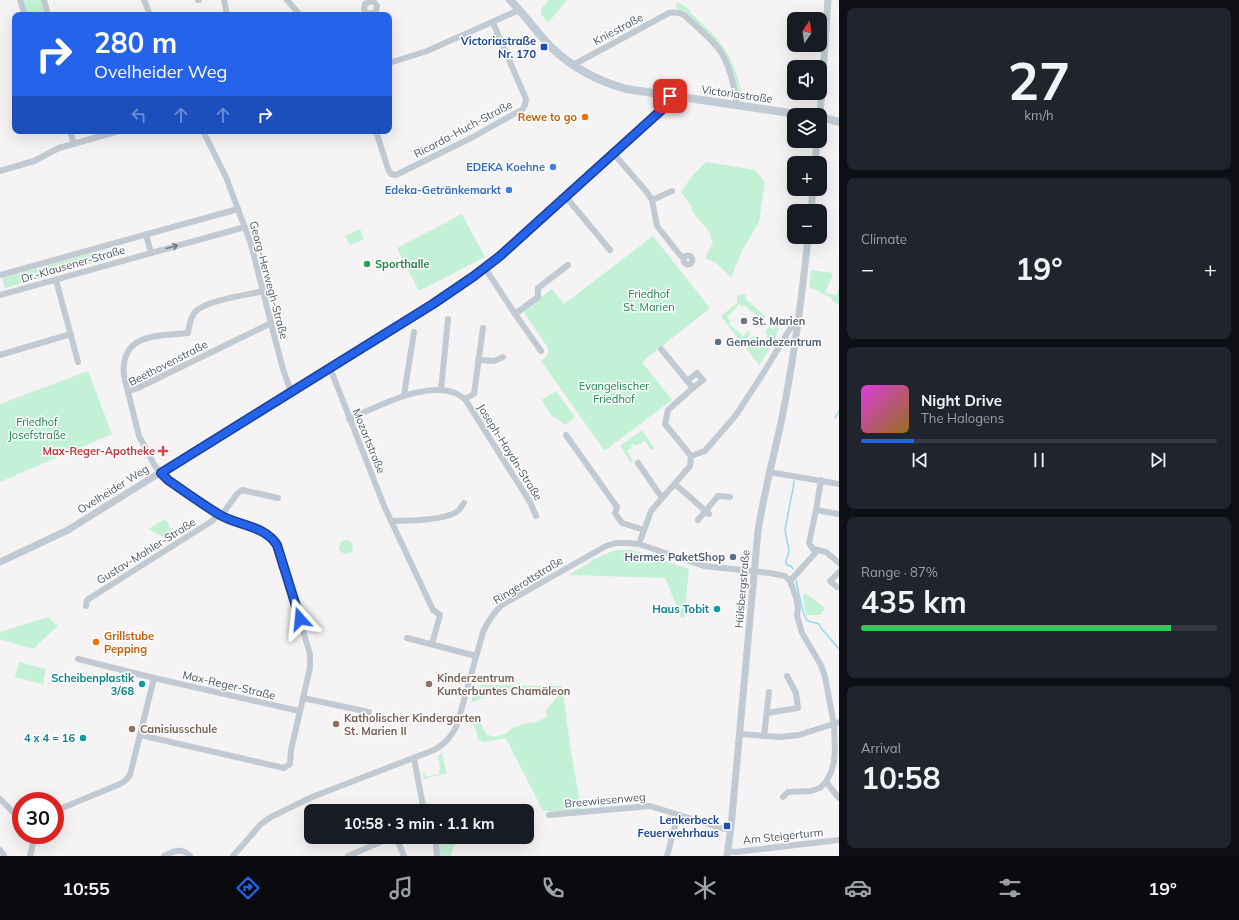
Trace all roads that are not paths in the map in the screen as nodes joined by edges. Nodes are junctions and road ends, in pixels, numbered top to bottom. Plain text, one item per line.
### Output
1 (20, 0) edge
2 (44, 0) edge
3 (144, 0) edge
4 (224, 0) edge
5 (287, 0) edge
6 (510, 0) edge
7 (828, 0) edge
8 (519, 10) junction
9 (24, 12) edge
10 (47, 12) edge
11 (149, 12) edge
12 (226, 12) edge
13 (297, 12) edge
14 (493, 23) junction
15 (392, 62) edge
16 (572, 65) junction
17 (670, 96) junction
18 (737, 105) junction
19 (821, 108) edge
20 (787, 112) edge
21 (827, 118) edge
22 (839, 122) edge
23 (71, 134) edge
24 (109, 134) edge
25 (204, 134) edge
26 (377, 134) edge
27 (74, 144) junction
28 (613, 153) junction
29 (0, 171) edge
30 (672, 191) dead end
31 (566, 197) junction
32 (652, 200) junction
33 (238, 209) junction
34 (245, 227) junction
35 (146, 234) junction
36 (807, 244) edge
37 (610, 250) dead end
38 (151, 253) junction
39 (684, 258) dead end
40 (568, 265) dead end
41 (485, 268) junction
42 (0, 275) edge
43 (56, 280) junction
44 (264, 291) junction
45 (0, 293) edge
46 (515, 314) junction
47 (448, 319) dead end
48 (271, 323) junction
49 (797, 326) junction
50 (483, 328) dead end
51 (414, 332) dead end
52 (71, 334) junction
53 (661, 349) dead end
54 (541, 351) dead end
55 (0, 355) edge
56 (503, 357) dead end
57 (478, 360) junction
58 (78, 362) dead end
59 (330, 368) junction
60 (688, 381) junction
61 (693, 388) junction
62 (441, 390) junction
63 (128, 392) junction
64 (291, 392) junction
65 (404, 396) junction
66 (465, 399) junction
67 (349, 419) junction
68 (566, 435) dead end
69 (691, 456) junction
70 (638, 463) dead end
71 (769, 472) junction
72 (161, 473) junction
73 (821, 480) junction
74 (675, 484) junction
75 (839, 484) edge
76 (730, 497) dead end
77 (278, 498) dead end
78 (662, 498) junction
79 (464, 503) dead end
80 (816, 510) junction
81 (708, 512) junction
82 (839, 514) edge
83 (220, 515) junction
84 (536, 516) dead end
85 (698, 520) dead end
86 (391, 521) junction
87 (644, 530) junction
88 (639, 544) junction
89 (818, 550) junction
90 (0, 562) edge
91 (839, 563) edge
92 (755, 572) junction
93 (839, 572) edge
94 (790, 581) junction
95 (837, 587) dead end
96 (86, 606) dead end
97 (407, 638) dead end
98 (432, 644) junction
99 (476, 656) junction
100 (78, 660) dead end
101 (787, 676) dead end
102 (154, 678) junction
103 (769, 692) dead end
104 (303, 698) junction
105 (299, 712) junction
106 (369, 712) dead end
107 (767, 713) junction
108 (836, 724) edge
109 (739, 734) junction
110 (140, 735) junction
111 (764, 736) junction
112 (414, 758) junction
113 (826, 782) junction
114 (783, 797) dead end
115 (839, 798) edge
116 (0, 799) edge
117 (423, 804) edge
118 (64, 807) edge
119 (12, 811) edge
120 (549, 815) dead end
121 (678, 815) junction
122 (731, 831) junction
123 (839, 840) edge
124 (33, 844) edge
125 (376, 844) edge
126 (399, 844) dead end
127 (436, 846) dead end
128 (728, 854) edge
129 (30, 856) edge
130 (164, 856) edge
131 (190, 856) edge
132 (234, 856) edge
133 (348, 856) edge
134 (404, 856) edge
135 (437, 856) edge
136 (667, 856) edge

1 - 9 street
2 - 10 street
3 - 11 street
4 - 12 street
5 - 13 street
6 - 8 main road, Victoriastraße
7 - 19 street
8 - 14 street
8 - 16 main road, Victoriastraße
14 - 15 street
14 - 26 street, Ricarda-Huch-Straße
16 - 17 main road, Victoriastraße
16 - 18 street, Kniestraße
17 - 18 main road, Victoriastraße
17 - 28 street, Ovelheider Weg
18 - 20 main road, Victoriastraße
21 - 22 main road
23 - 27 street
24 - 27 street
25 - 33 street, Georg-Herwegh-Straße
27 - 29 street
28 - 31 street, Ovelheider Weg
28 - 32 street
30 - 32 street
31 - 37 street
31 - 41 street, Ovelheider Weg
32 - 39 street
33 - 34 street, Georg-Herwegh-Straße
33 - 35 street, Dr.-Klausener-Straße
38 -> 34 street, Dr.-Klausener-Straße
34 - 44 street, Georg-Herwegh-Straße
35 - 38 street
35 - 42 street, Dr.-Klausener-Straße
36 - 49 street, Hülsbergstraße
38 - 43 street, Dr.-Klausener-Straße
40 - 46 street
41 - 46 street
41 - 59 street, Ovelheider Weg
43 - 45 street, Dr.-Klausener-Straße
43 - 52 street
44 - 48 street, Georg-Herwegh-Straße
44 - 63 street
46 - 54 street
47 - 62 street
48 - 63 street, Beethovenstraße
48 - 64 street, Georg-Herwegh-Straße
49 - 69 street
49 - 71 street, Hülsbergstraße
50 - 57 street, Joseph-Haydn-Straße
51 - 65 street
52 - 55 street
52 - 58 street
53 - 60 street
56 - 57 street
57 - 66 street, Joseph-Haydn-Straße
59 - 64 street, Ovelheider Weg
59 - 67 street, Mozartstraße
60 - 61 street
60 - 61 street
61 - 69 street
62 - 65 street, Joseph-Haydn-Straße
62 - 66 street, Joseph-Haydn-Straße
63 - 72 street, Beethovenstraße
64 - 72 street, Ovelheider Weg
65 - 67 street, Joseph-Haydn-Straße
66 - 84 street, Joseph-Haydn-Straße
67 - 86 street, Mozartstraße
68 - 87 street
69 - 74 street
70 - 78 street
71 - 73 street
71 - 92 street, Hülsbergstraße
72 - 83 street, Beethovenstraße
72 - 90 street, Ovelheider Weg
73 - 75 street
73 - 80 street
74 - 78 street
74 - 81 street
76 - 81 street
77 - 83 street, Gustav-Mahler-Straße
78 - 87 street
79 - 86 street
80 - 82 street
80 - 89 street
81 - 85 street
83 - 96 street, Gustav-Mahler-Straße
83 - 104 street, Beethovenstraße
86 - 98 street, Mozartstraße
87 - 88 street
88 - 92 street, Ringerottstraße
88 - 99 street, Ringerottstraße
89 - 91 street
89 - 94 street
92 - 94 street, Ringerottstraße
92 - 109 street, Hülsbergstraße
93 - 95 street
94 - 108 street
97 - 98 street
98 - 99 street
99 - 112 street, Ringerottstraße
100 - 102 street, Max-Reger-Straße
101 - 107 street
102 - 105 street, Max-Reger-Straße
102 - 110 street
103 - 107 street
104 - 105 street, Beethovenstraße
104 - 106 street
105 - 110 street, Beethovenstraße
107 - 111 street
108 - 111 street
108 - 113 street
109 - 111 street
109 - 122 street, Hülsbergstraße
110 - 118 street
112 - 117 street
112 - 132 street, Ringerottstraße
113 - 114 street
113 - 115 street
116 - 119 street
120 - 121 street, Breewiesenweg
121 - 122 street, Breewiesenweg
121 - 136 street
122 - 128 street, Hülsbergstraße
123 - 128 street, Am Steigerturm
124 - 129 street
125 - 133 street
126 - 134 street
127 - 135 street
130 - 131 street

